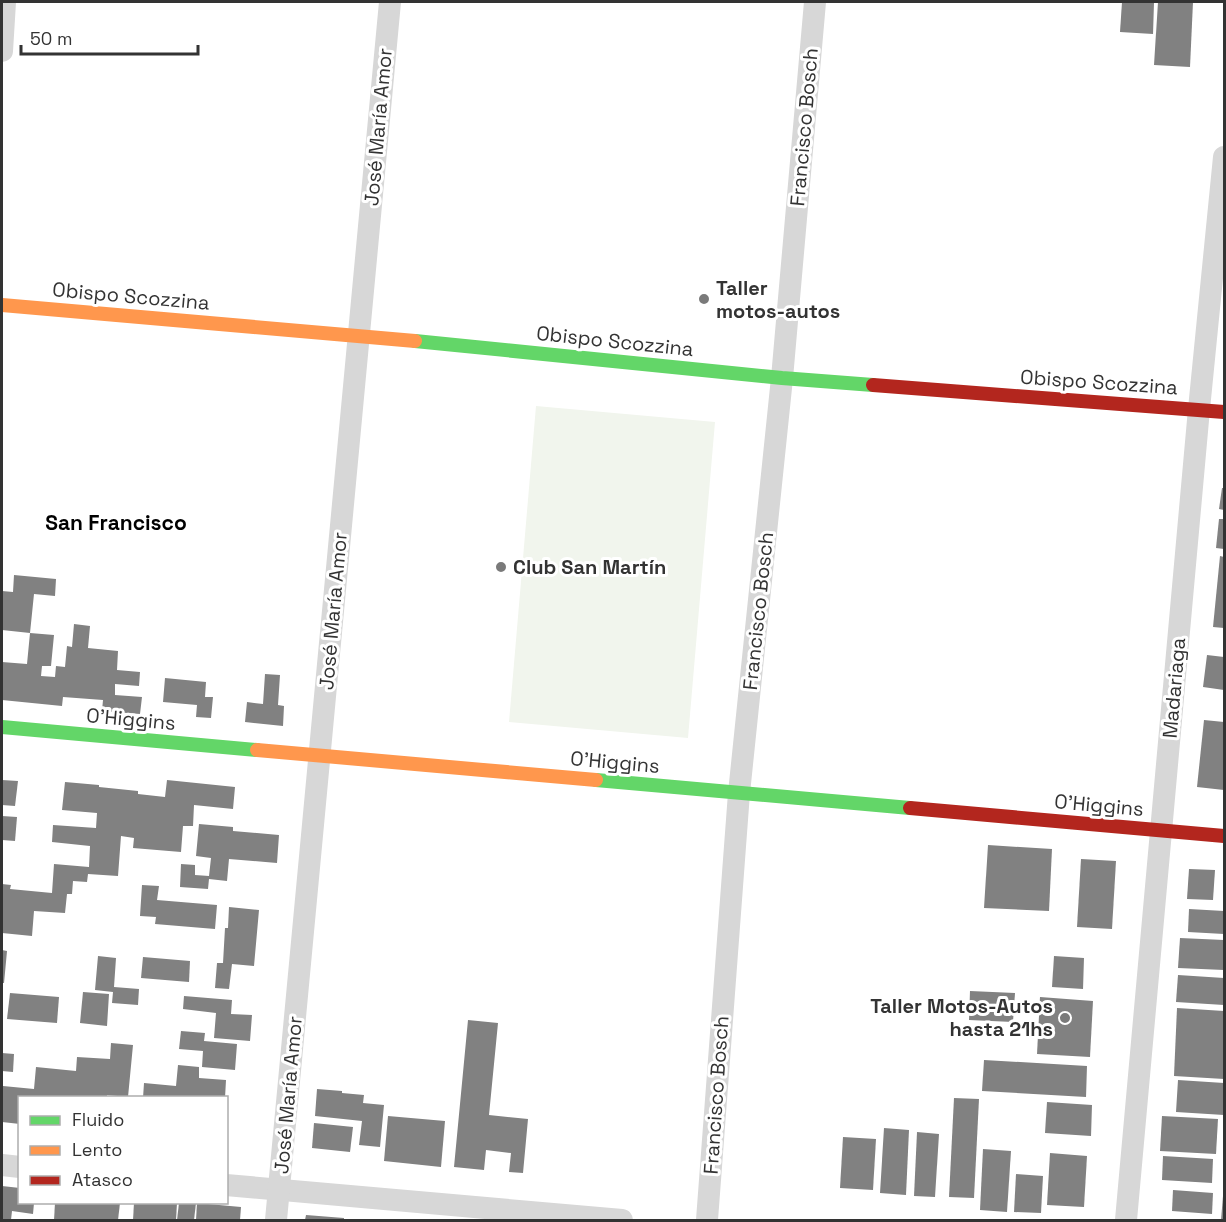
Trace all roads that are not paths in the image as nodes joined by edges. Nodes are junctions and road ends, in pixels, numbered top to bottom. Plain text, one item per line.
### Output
1 (6, 2) edge
2 (390, 2) edge
3 (814, 2) edge
4 (2, 51) edge
5 (1224, 157) edge
6 (2, 305) edge
7 (359, 335) junction
8 (782, 378) junction
9 (1198, 410) junction
10 (1224, 412) edge
11 (2, 727) edge
12 (320, 756) junction
13 (739, 793) junction
14 (1161, 830) junction
15 (1224, 836) edge
16 (2, 1165) edge
17 (18, 1167) edge
18 (228, 1185) edge
19 (279, 1190) junction
20 (276, 1221) edge
21 (622, 1221) edge
22 (707, 1221) edge
23 (1126, 1221) edge

1 - 4 street
2 - 7 street, José María Amor
3 - 8 street, Francisco Bosch
5 - 9 street, Madariaga
6 - 7 street, Obispo Scozzina
7 - 8 street, Obispo Scozzina
7 - 12 street, José María Amor
8 - 9 street, Obispo Scozzina
8 - 13 street, Francisco Bosch
9 - 10 street, Obispo Scozzina
9 - 14 street, Madariaga
11 - 12 street, O'Higgins
12 - 13 street, O'Higgins
12 - 19 street, José María Amor
13 - 14 street, O'Higgins
13 - 22 street, Francisco Bosch
14 - 15 street, O'Higgins
14 - 23 street, Madariaga
16 - 17 street
18 - 19 street
19 - 20 street, José María Amor
19 - 21 street

